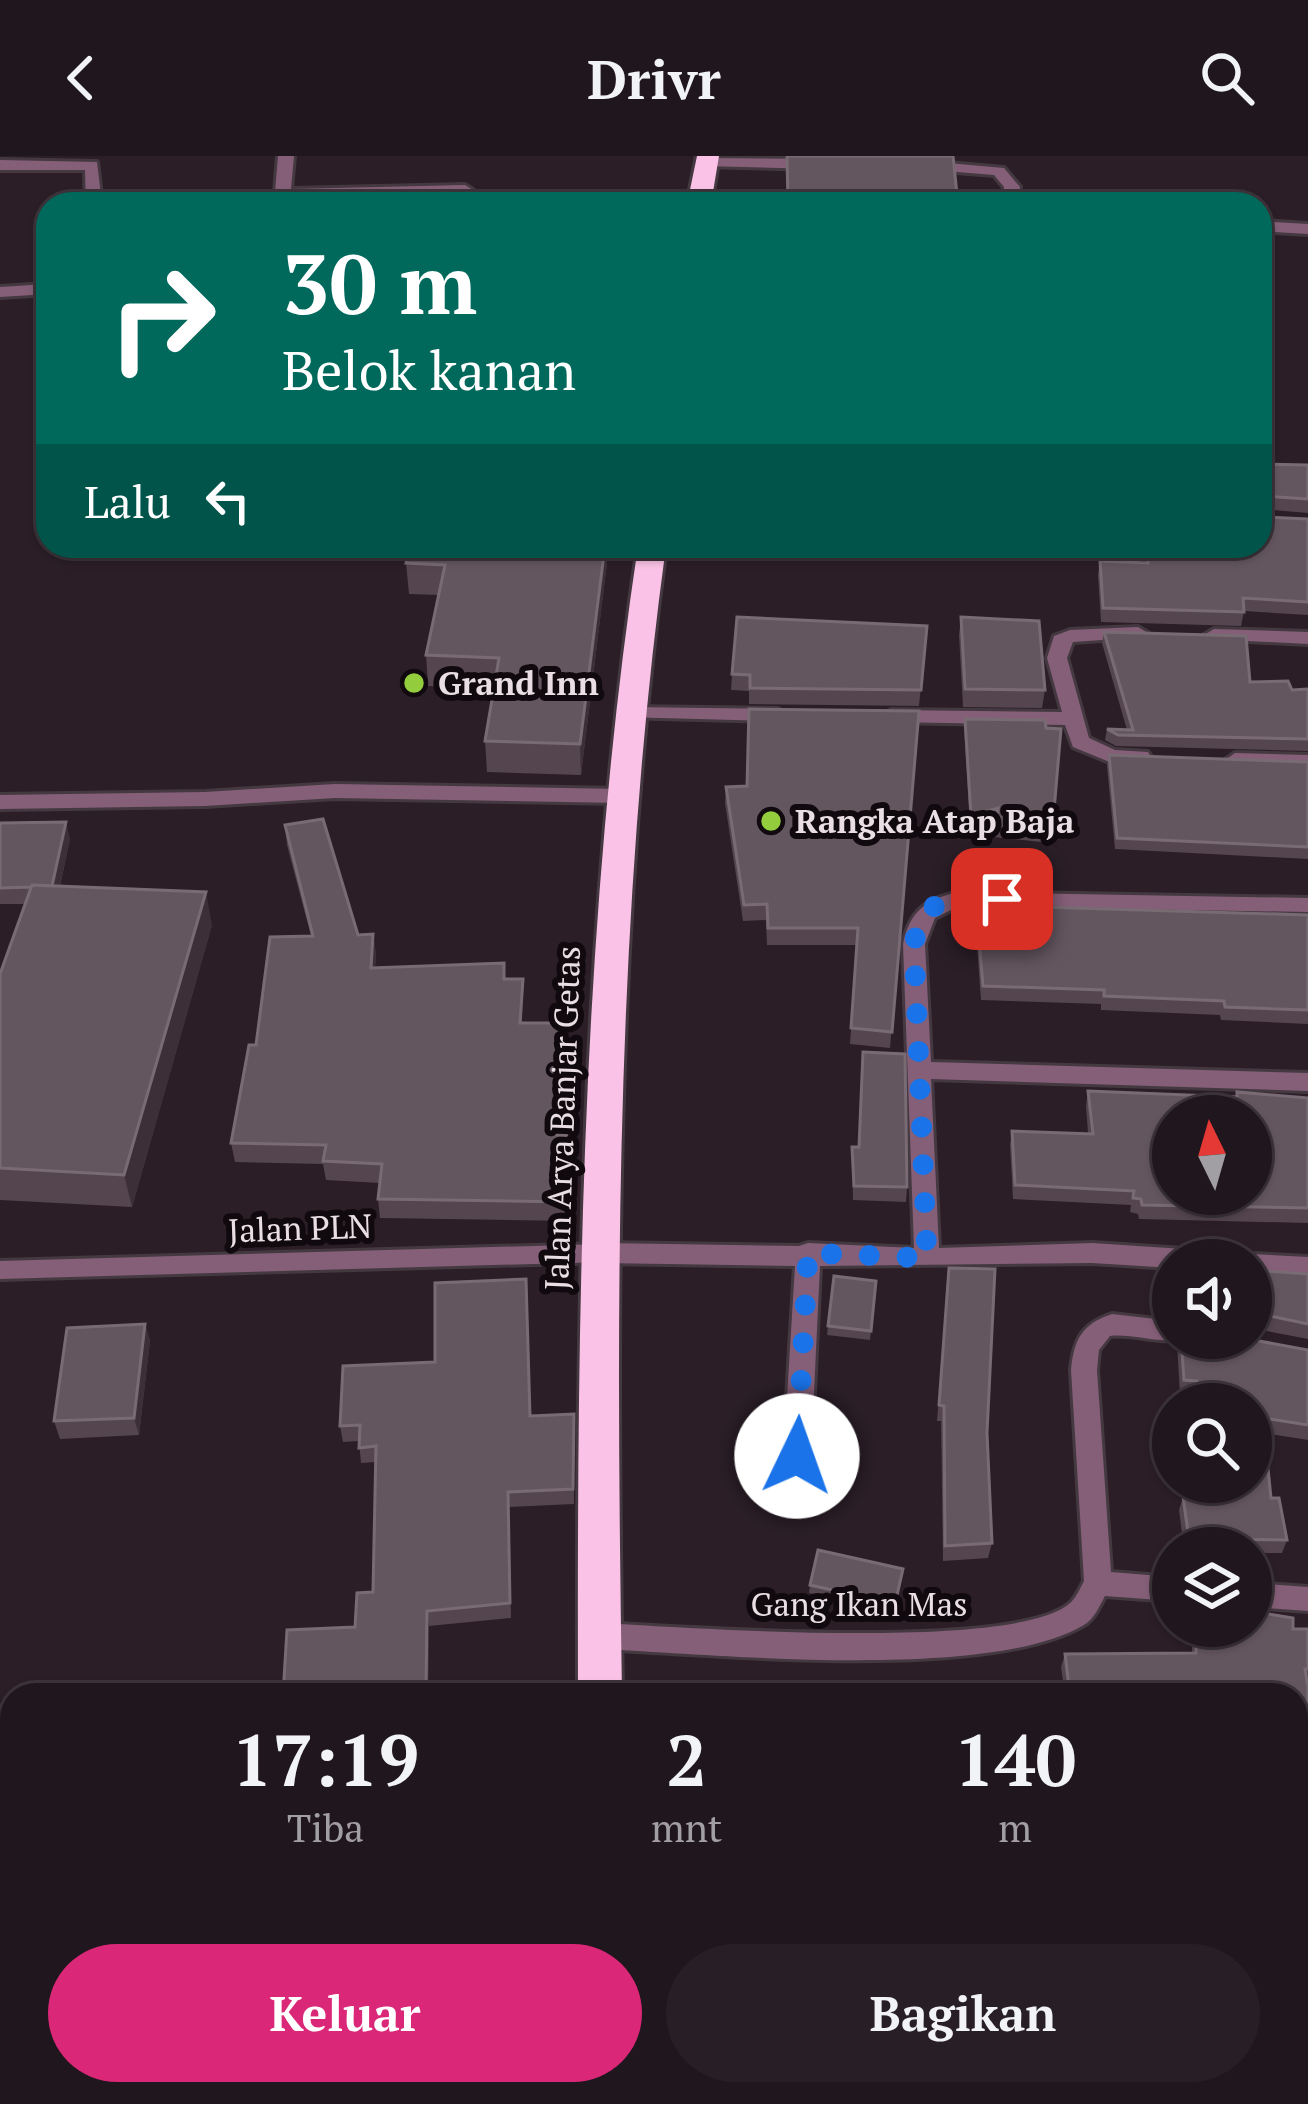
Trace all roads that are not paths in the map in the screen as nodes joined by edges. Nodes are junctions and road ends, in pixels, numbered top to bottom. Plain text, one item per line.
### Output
1 (286, 156) edge
2 (707, 159) edge
3 (93, 160) edge
4 (0, 165) edge
5 (847, 165) edge
6 (917, 166) edge
7 (465, 190) dead end
8 (94, 192) edge
9 (283, 192) edge
10 (424, 192) edge
11 (701, 192) edge
12 (1011, 192) edge
13 (1272, 227) edge
14 (1308, 229) edge
15 (36, 290) edge
16 (0, 292) edge
17 (650, 558) edge
18 (1169, 634) edge
19 (1192, 635) edge
20 (1308, 638) edge
21 (630, 713) junction
22 (793, 715) edge
23 (863, 715) edge
24 (1074, 718) junction
25 (1156, 757) edge
26 (1221, 759) edge
27 (1308, 762) edge
28 (621, 796) junction
29 (0, 802) edge
30 (1308, 905) edge
31 (923, 1070) junction
32 (1308, 1082) edge
33 (602, 1253) junction
34 (808, 1253) junction
35 (1152, 1257) edge
36 (927, 1258) junction
37 (1272, 1265) edge
38 (1308, 1268) edge
39 (0, 1270) edge
40 (1152, 1328) edge
41 (795, 1497) dead end
42 (1098, 1583) junction
43 (1152, 1587) edge
44 (1272, 1596) edge
45 (1308, 1599) edge
46 (599, 1636) junction
47 (600, 1683) edge

1 - 9 street
2 - 5 street
2 - 11 highway
3 - 4 street
3 - 8 street
6 - 12 street
7 - 10 street
13 - 14 street
15 - 16 street
17 - 21 highway, Jalan Arya Banjar Getas
18 - 24 street
19 - 20 street
21 - 22 street
21 - 28 highway, Jalan Arya Banjar Getas
23 - 24 street
24 - 25 street
26 - 27 street
28 - 29 street
28 - 33 highway, Jalan Arya Banjar Getas
30 - 31 street
31 - 32 street
31 - 36 street
33 - 34 street
33 - 39 lane, Jalan PLN
33 - 46 highway, Jalan Arya Banjar Getas
34 - 36 street
34 - 41 street
35 - 36 street
37 - 38 street
40 - 42 street
42 - 43 street
42 - 46 street, Gang Ikan Mas
44 - 45 street
46 - 47 highway, Jalan Arya Banjar Getas

